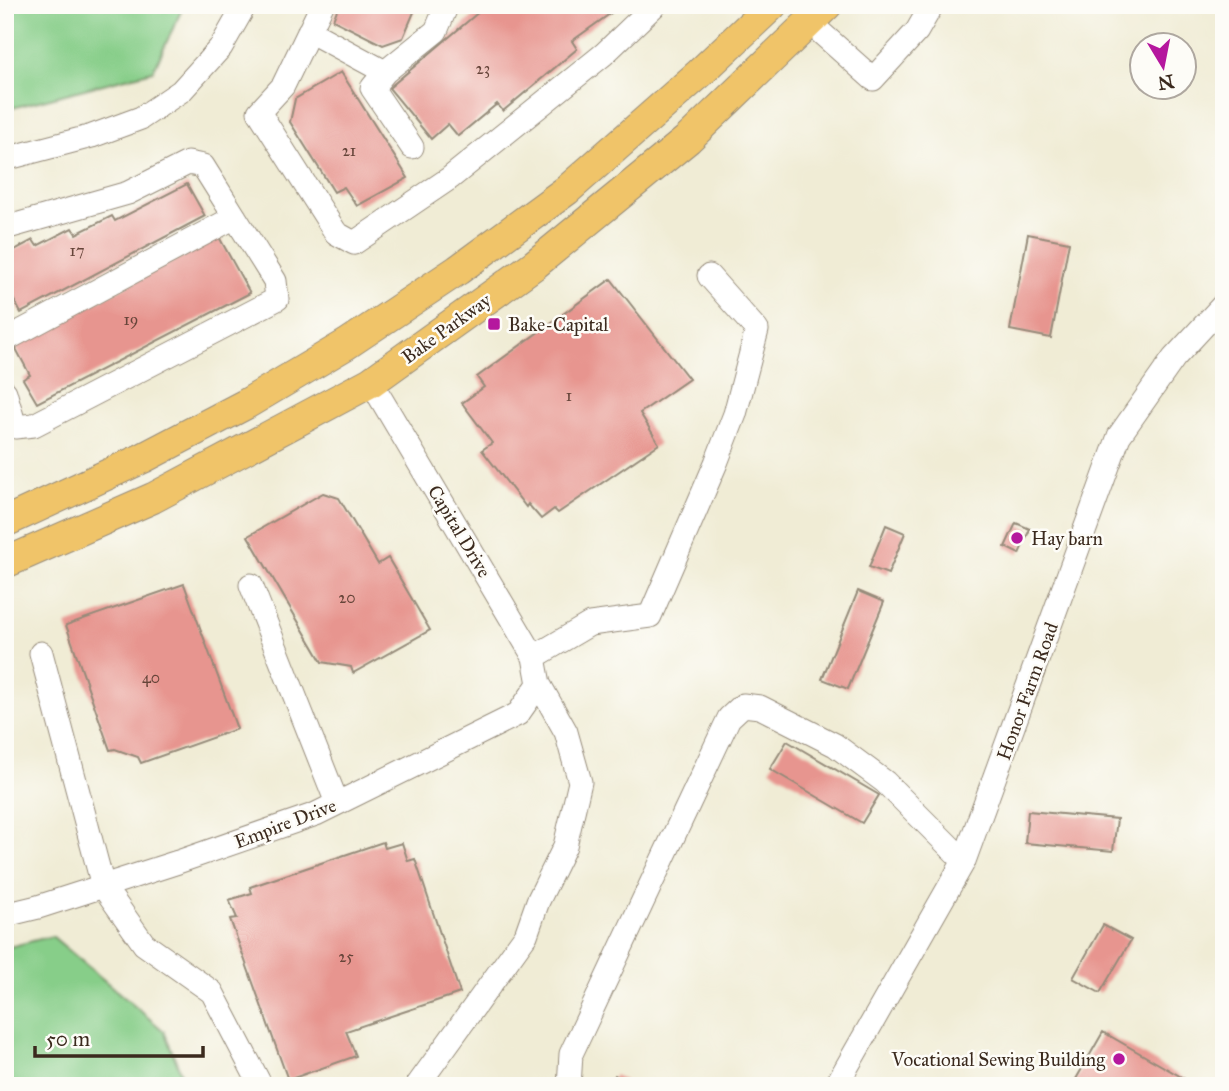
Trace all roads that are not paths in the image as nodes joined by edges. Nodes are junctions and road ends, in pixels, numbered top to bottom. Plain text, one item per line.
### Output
1 (245, 5) edge
2 (321, 5) edge
3 (447, 5) edge
4 (655, 5) edge
5 (772, 5) edge
6 (932, 5) edge
7 (818, 14) edge
8 (309, 32) junction
9 (385, 72) junction
10 (412, 147) dead end
11 (5, 159) edge
12 (235, 217) junction
13 (5, 228) edge
14 (709, 276) dead end
15 (1224, 304) edge
16 (5, 340) edge
17 (371, 382) junction
18 (5, 392) edge
19 (5, 522) edge
20 (5, 563) edge
21 (251, 585) dead end
22 (41, 653) dead end
23 (534, 657) junction
24 (539, 684) junction
25 (337, 803) junction
26 (964, 861) junction
27 (103, 886) junction
28 (5, 915) edge
29 (261, 1086) edge
30 (417, 1086) edge
31 (569, 1086) edge
32 (836, 1086) edge

1 - 11 street
2 - 8 street
3 - 9 street
4 - 8 street
5 - 19 main road, Bake Parkway
6 - 7 street
7 - 17 main road, Bake Parkway
8 - 9 street
9 - 10 street
12 - 13 street
12 - 16 street
12 - 18 street
14 - 23 street
15 - 26 street, Honor Farm Road
17 - 20 main road, Bake Parkway
17 - 23 street, Capital Drive
21 - 25 street
22 - 27 street
23 - 24 street, Capital Drive
24 - 25 street, Empire Drive
24 - 30 street, Capital Drive
25 - 27 street, Empire Drive
26 - 31 street
26 - 32 street, Honor Farm Road
27 - 28 street, Empire Drive
27 - 29 street

